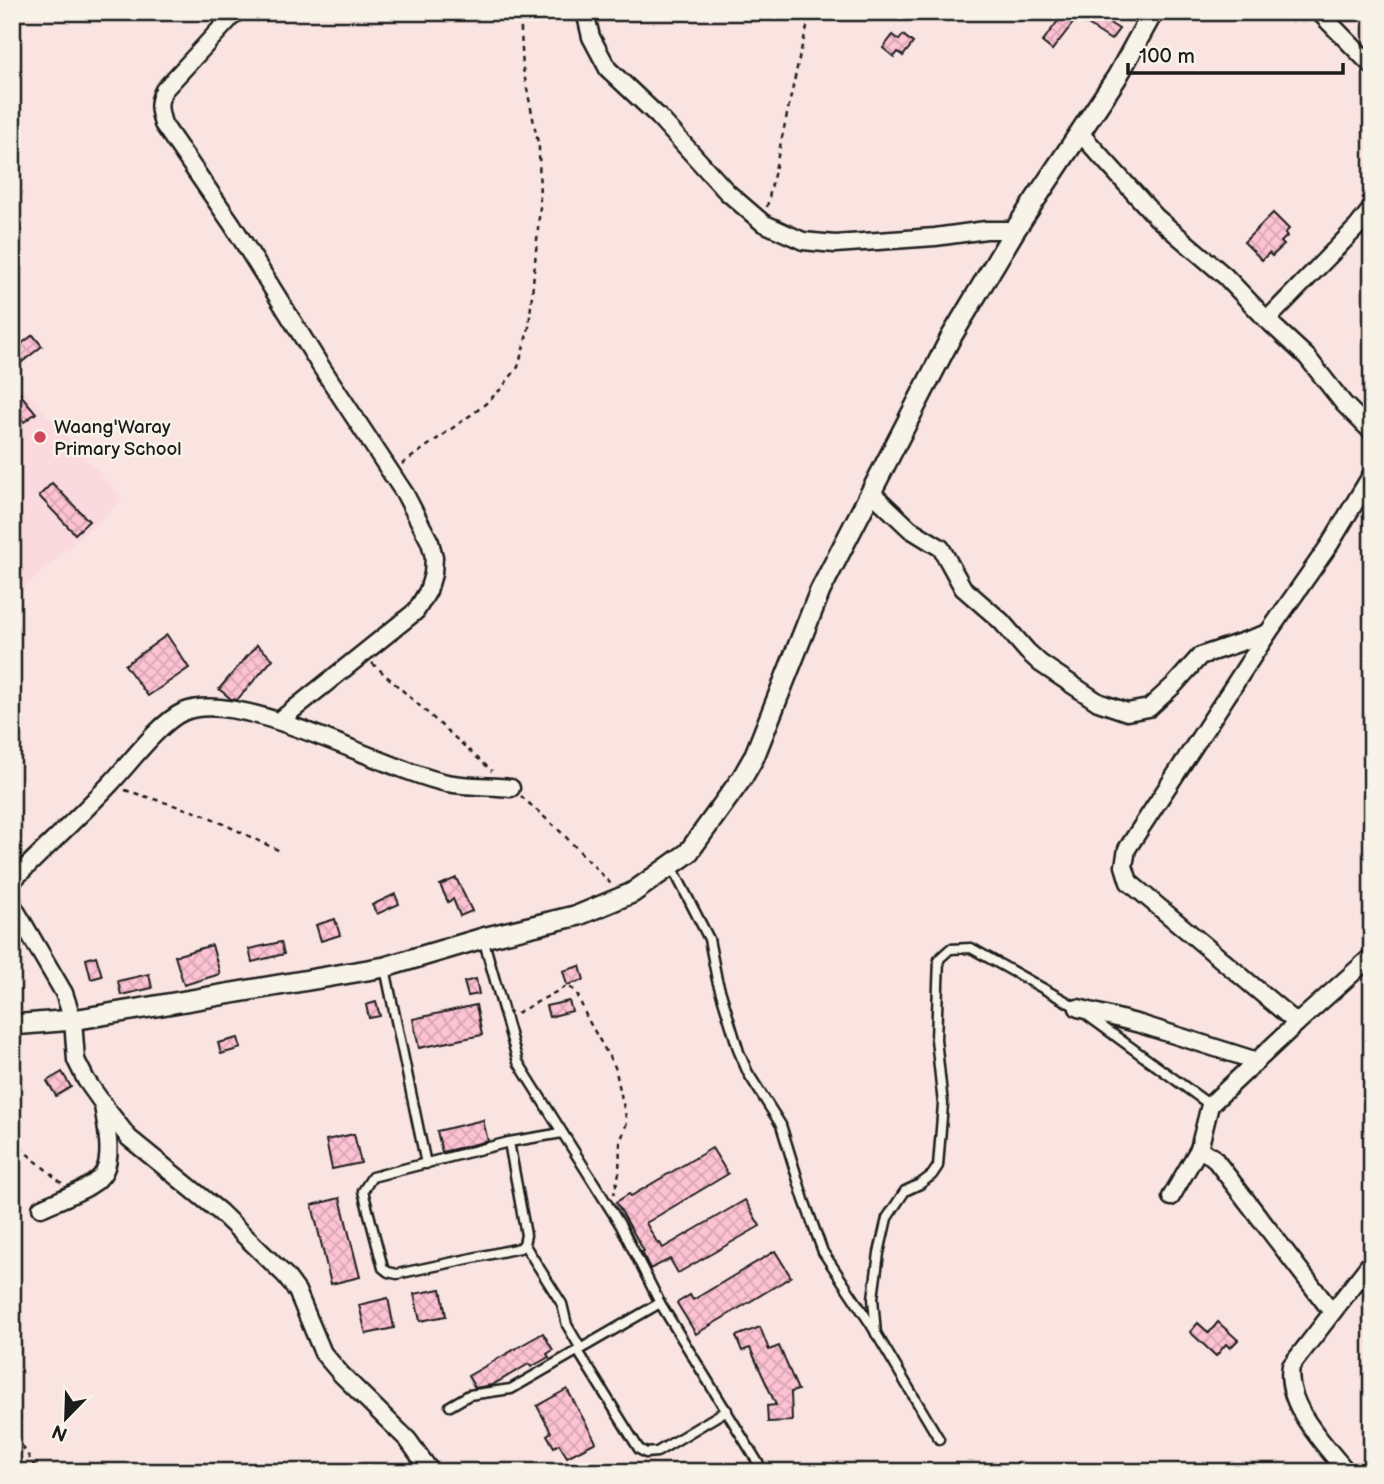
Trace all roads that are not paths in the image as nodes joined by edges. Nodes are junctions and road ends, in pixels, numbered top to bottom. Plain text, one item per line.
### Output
1 (236, 12) edge
2 (585, 12) edge
3 (1153, 12) edge
4 (1318, 12) edge
5 (1372, 65) edge
6 (1080, 133) junction
7 (1372, 208) edge
8 (1014, 230) junction
9 (1267, 320) junction
10 (1372, 432) edge
11 (1372, 474) edge
12 (871, 492) junction
13 (1268, 633) junction
14 (279, 721) junction
15 (511, 788) dead end
16 (671, 865) junction
17 (12, 881) edge
18 (12, 904) edge
19 (483, 938) junction
20 (1372, 956) edge
21 (385, 967) junction
22 (1078, 1008) junction
23 (73, 1020) junction
24 (1297, 1023) junction
25 (12, 1025) edge
26 (1257, 1061) junction
27 (102, 1104) junction
28 (1210, 1105) junction
29 (562, 1133) junction
30 (509, 1142) junction
31 (1199, 1149) junction
32 (426, 1164) junction
33 (1171, 1197) dead end
34 (41, 1208) dead end
35 (524, 1244) junction
36 (1372, 1261) edge
37 (660, 1303) junction
38 (1332, 1312) junction
39 (876, 1334) junction
40 (580, 1350) junction
41 (450, 1406) dead end
42 (727, 1410) junction
43 (939, 1438) dead end
44 (760, 1466) dead end
45 (431, 1472) edge
46 (1347, 1472) edge

1 - 14 street
2 - 8 street
3 - 6 street
4 - 5 street
6 - 8 street
6 - 9 street
7 - 9 street
8 - 12 street
9 - 10 street
11 - 13 street
12 - 13 street
12 - 16 street
13 - 24 street
14 - 15 street
14 - 17 street
16 - 19 street
16 - 39 lane
18 - 23 street
19 - 21 street
19 - 29 lane
20 - 24 street
21 - 23 street
21 - 32 lane
22 - 26 street
22 - 28 lane
22 - 39 lane
23 - 25 street
23 - 27 street
24 - 26 street
26 - 28 street
27 - 34 street
27 - 45 street
28 - 31 street
29 - 30 lane
29 - 37 lane
30 - 32 lane
30 - 35 lane
31 - 33 street
31 - 38 street
32 - 35 lane
35 - 40 lane
36 - 38 street
37 - 40 lane
37 - 42 lane
38 - 46 street
39 - 43 lane
40 - 41 lane
40 - 42 lane
42 - 44 lane

